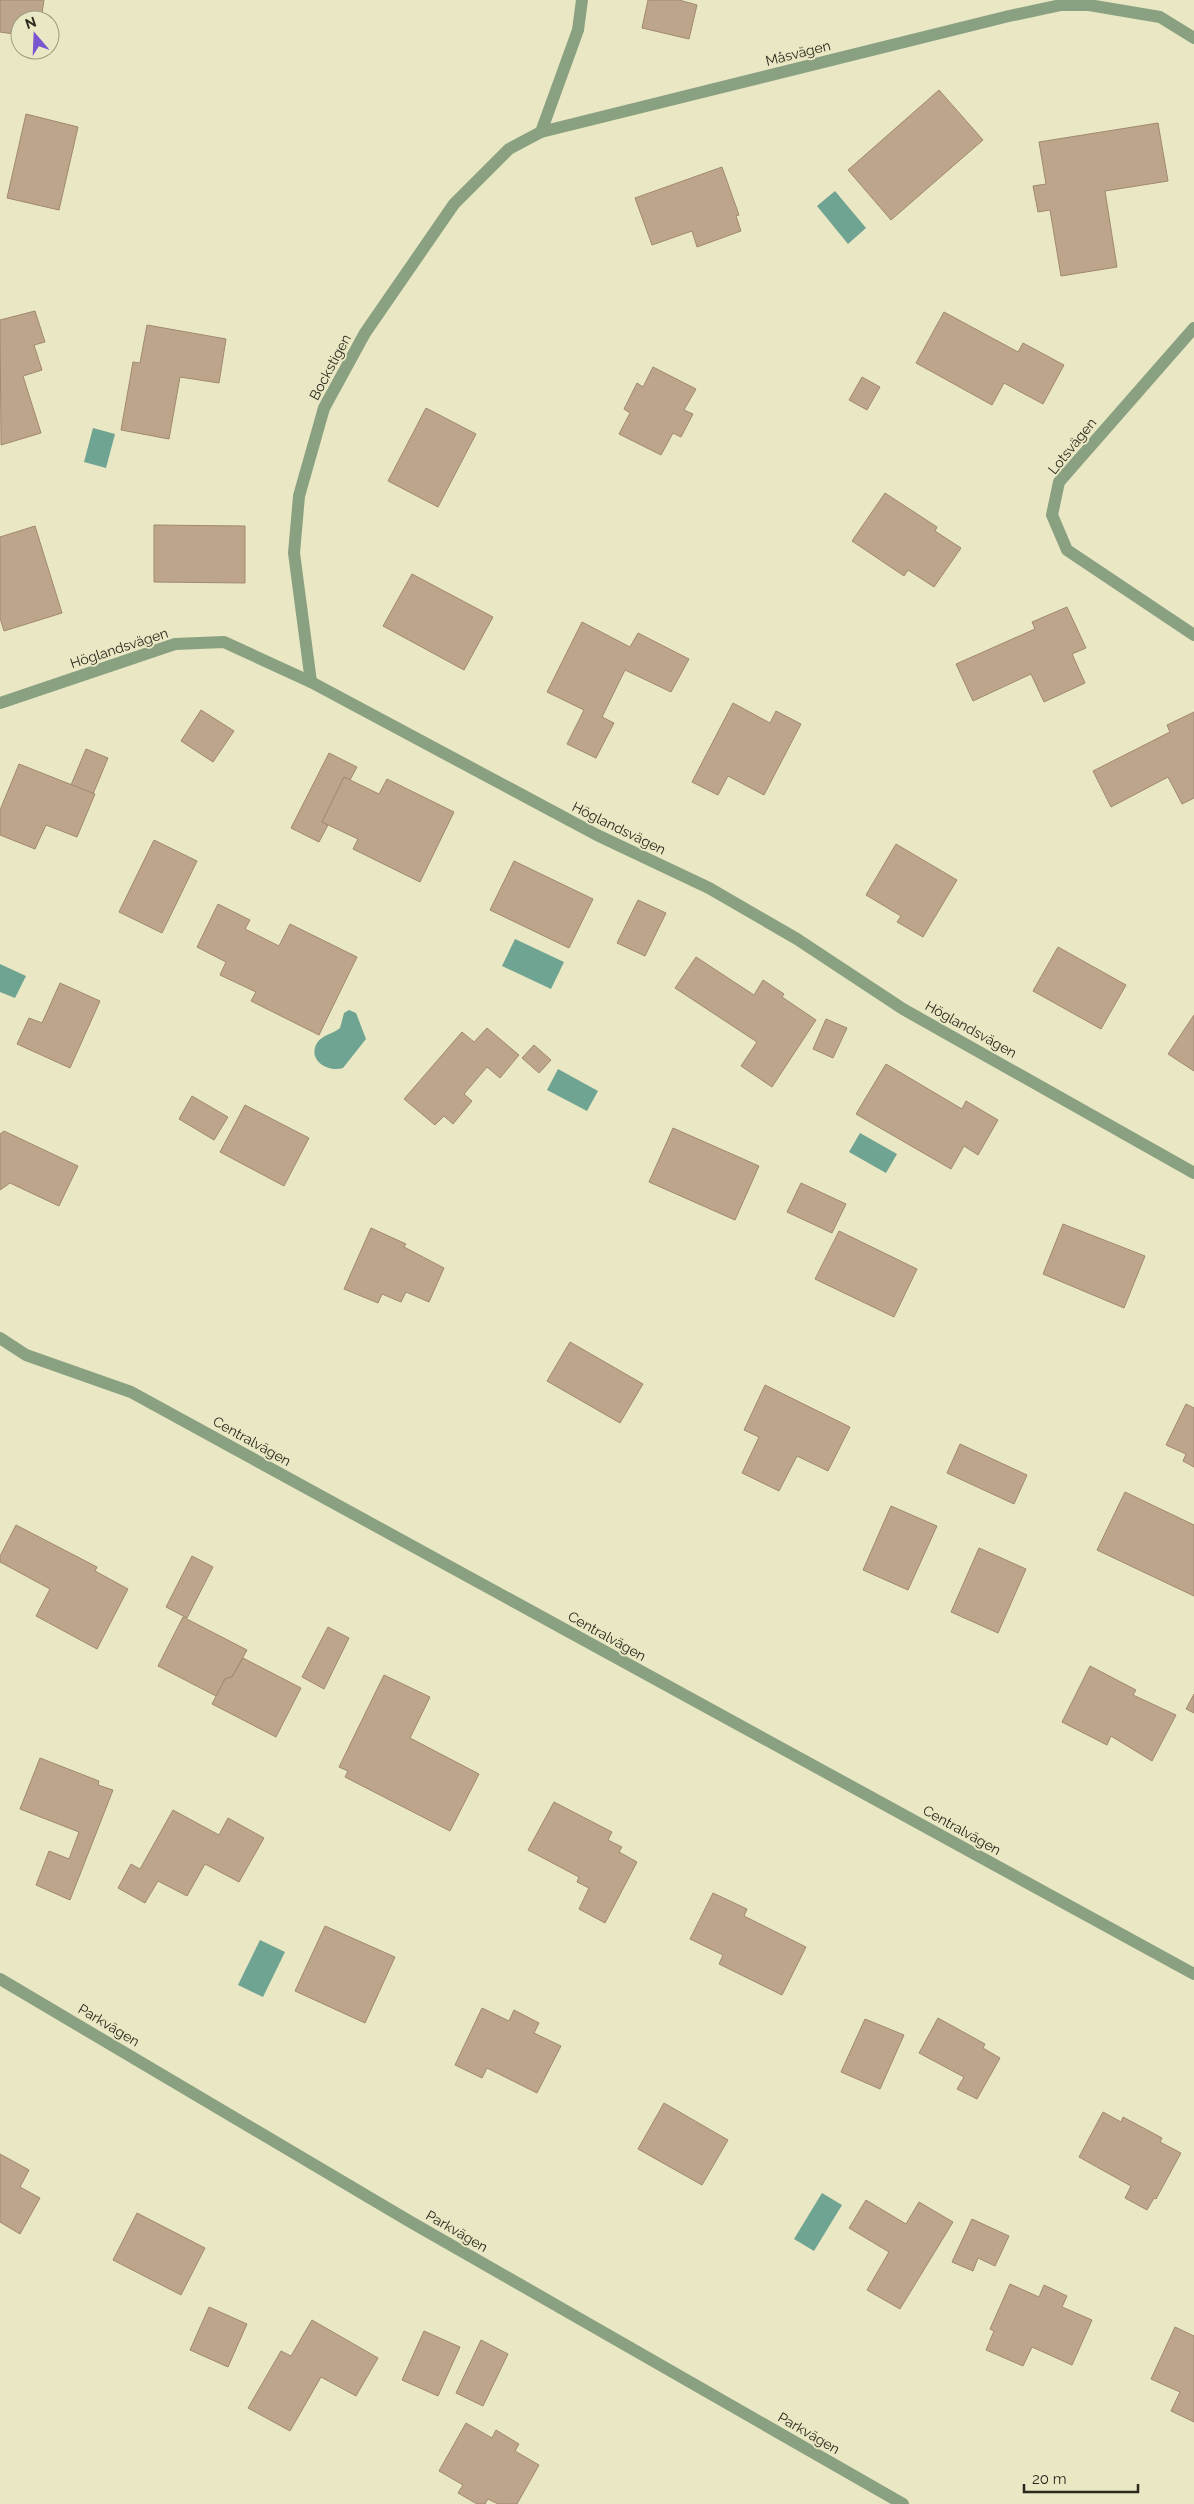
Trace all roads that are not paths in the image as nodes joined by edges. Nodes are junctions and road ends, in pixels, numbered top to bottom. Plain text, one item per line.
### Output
1 (582, 0) edge
2 (1194, 38) edge
3 (542, 132) junction
4 (1194, 328) edge
5 (1194, 635) edge
6 (311, 682) junction
7 (0, 703) edge
8 (1194, 1173) edge
9 (0, 1338) edge
10 (1194, 1974) edge
11 (0, 1980) edge
12 (903, 2504) edge

1 - 3 street
2 - 3 street, Måsvägen
3 - 6 street, Bockstigen
4 - 5 street, Lotsvägen
6 - 7 street, Höglandsvägen
6 - 8 street, Höglandsvägen
9 - 10 street, Centralvägen
11 - 12 street, Parkvägen

